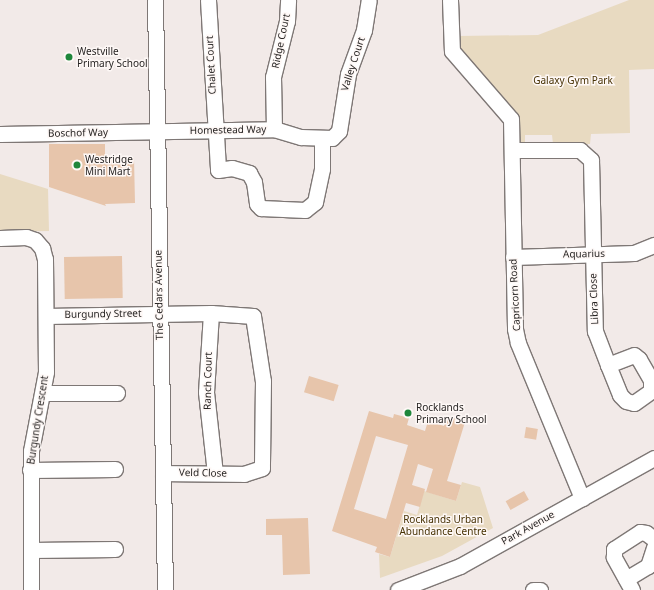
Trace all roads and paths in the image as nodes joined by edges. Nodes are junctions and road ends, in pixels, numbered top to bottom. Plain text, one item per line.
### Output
1 (155, 0) edge
2 (208, 0) edge
3 (288, 0) edge
4 (369, 0) edge
5 (450, 0) edge
6 (274, 129) junction
7 (216, 130) junction
8 (157, 131) junction
9 (0, 134) edge
10 (322, 139) junction
11 (513, 150) junction
12 (0, 238) edge
13 (654, 245) edge
14 (593, 254) junction
15 (513, 257) junction
16 (211, 312) junction
17 (160, 313) junction
18 (46, 316) junction
19 (608, 366) dead end
20 (44, 393) junction
21 (117, 393) dead end
22 (654, 458) edge
23 (115, 469) dead end
24 (30, 470) junction
25 (163, 473) junction
26 (215, 473) junction
27 (244, 474) joint
28 (582, 498) junction
29 (654, 539) edge
30 (654, 547) edge
31 (115, 549) dead end
32 (31, 550) junction
33 (629, 585) edge
34 (31, 590) edge
35 (164, 590) edge
36 (398, 590) edge
37 (533, 590) edge
38 (540, 590) edge

1 - 8 street, The Cedars Avenue
2 - 7 street, Chalet Court
3 - 6 street, Ridge Court
4 - 10 street, Valley Court
5 - 11 street, Capricorn Road
6 - 7 street, Homestead Way
6 - 10 street, Homestead Way
7 - 8 street, Homestead Way
7 - 10 street, Chalet Court
8 - 9 street, Boschof Way
8 - 17 street, The Cedars Avenue
11 - 14 street
11 - 15 street, Capricorn Road
12 - 18 street, Burgundy Crescent
13 - 14 street, Aquarius
14 - 15 street, Aquarius
14 - 19 street, Libra Close
15 - 28 street, Capricorn Road
16 - 17 street, Burgundy Street
16 - 26 street, Ranch Court
16 - 27 street, Burgundy Street
17 - 18 street, Burgundy Street
17 - 25 street, The Cedars Avenue
18 - 20 street, Burgundy Crescent
20 - 21 street
20 - 24 street, Burgundy Crescent
22 - 28 street, Park Avenue
23 - 24 street
24 - 32 street, Burgundy Crescent
25 - 26 street, Veld Close
25 - 35 street, The Cedars Avenue
26 - 27 street, Veld Close
28 - 36 street, Park Avenue
29 - 33 street
30 - 33 street
31 - 32 street
32 - 34 street, Burgundy Crescent
37 - 38 street

